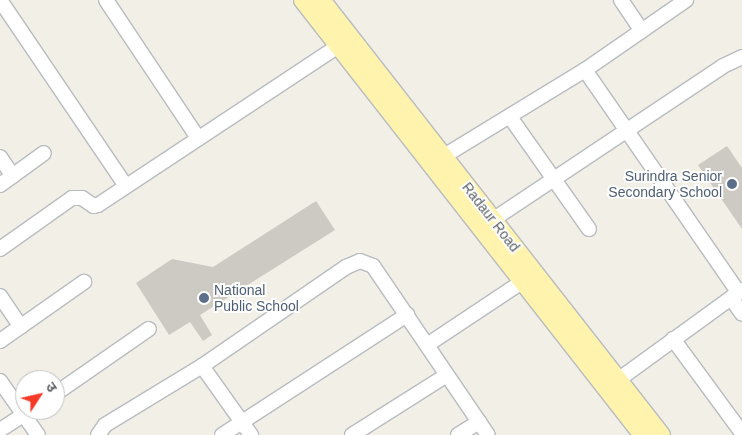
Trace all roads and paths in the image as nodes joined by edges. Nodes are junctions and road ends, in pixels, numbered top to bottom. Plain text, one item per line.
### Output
1 (0, 0) edge
2 (106, 0) edge
3 (303, 0) edge
4 (321, 0) edge
5 (621, 0) edge
6 (686, 0) edge
7 (642, 31) junction
8 (345, 42) junction
9 (742, 57) edge
10 (585, 70) junction
11 (510, 117) junction
12 (627, 130) junction
13 (198, 138) junction
14 (44, 153) dead end
15 (444, 156) junction
16 (0, 157) edge
17 (13, 176) junction
18 (553, 180) junction
19 (0, 185) edge
20 (126, 186) junction
21 (494, 219) junction
22 (589, 229) dead end
23 (0, 249) edge
24 (84, 282) dead end
25 (522, 282) junction
26 (737, 294) edge
27 (0, 296) edge
28 (742, 314) edge
29 (406, 316) junction
30 (21, 327) junction
31 (149, 329) dead end
32 (673, 339) junction
33 (0, 341) edge
34 (427, 345) junction
35 (202, 366) junction
36 (447, 375) junction
37 (618, 380) junction
38 (0, 382) edge
39 (65, 387) edge
40 (15, 399) edge
41 (16, 420) edge
42 (31, 420) edge
43 (479, 422) junction
44 (242, 423) junction
45 (0, 430) edge
46 (742, 433) edge
47 (38, 435) edge
48 (98, 435) edge
49 (222, 435) edge
50 (251, 435) edge
51 (352, 435) edge
52 (458, 435) edge
53 (488, 435) edge
54 (643, 435) edge
55 (661, 435) edge

1 - 20 street
2 - 13 street
3 - 8 main road, Radaur Road
4 - 8 main road, Radaur Road
5 - 7 street
6 - 7 street
7 - 10 street
8 - 13 street
8 - 15 main road, Radaur Road
8 - 25 main road, Radaur Road
9 - 12 street
10 - 11 street
10 - 12 street
11 - 15 street
11 - 18 street
12 - 18 street
12 - 26 street
13 - 20 street
14 - 17 street
15 - 21 main road, Radaur Road
16 - 17 street
17 - 19 street
18 - 21 street
18 - 22 street
20 - 23 street
21 - 37 main road, Radaur Road
24 - 30 street
25 - 34 street
25 - 54 main road, Radaur Road
26 - 28 street
26 - 32 street
27 - 30 street
29 - 34 street
29 - 35 street
29 - 44 street
30 - 33 street
31 - 39 street
32 - 37 street
32 - 46 street
34 - 36 street
35 - 44 street
35 - 48 street
36 - 43 street
36 - 51 street
37 - 55 main road, Radaur Road
38 - 40 street
41 - 45 street
42 - 47 street
43 - 52 street
43 - 53 street
44 - 49 street
44 - 50 street

